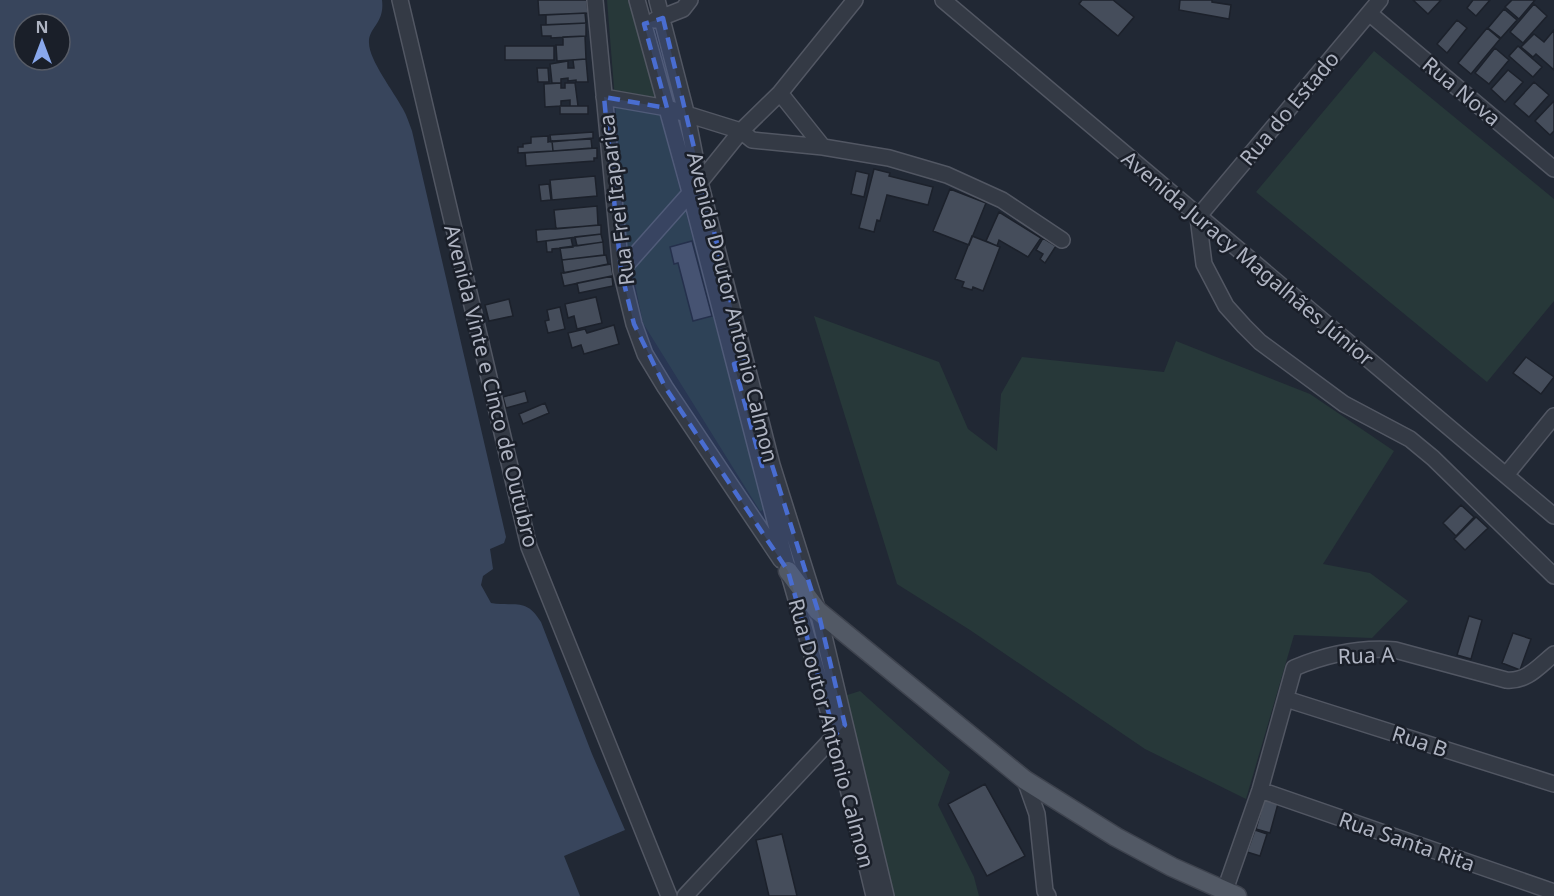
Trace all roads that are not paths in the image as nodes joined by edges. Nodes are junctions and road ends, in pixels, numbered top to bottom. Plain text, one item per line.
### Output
1 (400, 0) edge
2 (595, 0) edge
3 (637, 0) edge
4 (657, 0) edge
5 (690, 0) edge
6 (855, 0) edge
7 (943, 0) edge
8 (1380, 0) edge
9 (1369, 13) junction
10 (663, 18) junction
11 (644, 24) junction
12 (780, 93) junction
13 (604, 97) junction
14 (667, 108) junction
15 (687, 116) junction
16 (741, 131) junction
17 (823, 147) junction
18 (1554, 169) edge
19 (695, 187) junction
20 (1198, 217) junction
21 (1062, 240) dead end
22 (621, 270) junction
23 (1554, 416) edge
24 (767, 466) junction
25 (1506, 475) junction
26 (1554, 516) edge
27 (788, 571) junction
28 (1554, 576) edge
29 (818, 611) junction
30 (1554, 654) edge
31 (1286, 699) junction
32 (840, 730) junction
33 (1024, 780) junction
34 (1554, 784) edge
35 (1260, 790) junction
36 (1554, 892) edge
37 (1231, 893) edge
38 (669, 896) edge
39 (685, 896) edge
40 (874, 896) edge
41 (886, 896) edge
42 (1048, 896) edge

1 - 38 street, Avenida Vinte e Cinco de Outubro
2 - 13 street, Rua Frei Itaparica
3 - 11 street, Avenida Doutor Antonio Calmon
4 - 10 street, Avenida Doutor Antonio Calmon
5 - 10 street
6 - 12 street
7 - 20 street, Avenida Juracy Magalhães Júnior
8 - 9 street, Rua do Estado
9 - 18 street, Rua Nova
9 - 20 street, Rua do Estado
10 - 11 street
10 - 15 street, Avenida Doutor Antonio Calmon
11 - 14 street, Avenida Doutor Antonio Calmon
12 - 16 street
12 - 17 street
13 - 14 street
13 - 22 street, Rua Frei Itaparica
14 - 15 street
14 - 19 street, Avenida Doutor Antonio Calmon
15 - 16 street
15 - 19 street, Avenida Doutor Antonio Calmon
16 - 17 street
16 - 19 street
17 - 21 street
19 - 22 street
19 - 24 street, Avenida Doutor Antonio Calmon
20 - 25 street, Avenida Juracy Magalhães Júnior
20 - 28 street
22 - 27 street, Rua Frei Itaparica
23 - 25 street
24 - 27 street, Avenida Doutor Antonio Calmon
24 - 29 street, Avenida Doutor Antonio Calmon
25 - 26 street, Avenida Juracy Magalhães Júnior
27 - 29 main road
27 - 32 street, Rua Doutor Antonio Calmon
29 - 32 street, Rua Doutor Antonio Calmon
29 - 33 main road
30 - 31 street, Rua A
31 - 34 street, Rua B
31 - 35 street, Rua A
32 - 39 street
32 - 40 street, Rua Doutor Antonio Calmon
32 - 41 street, Rua Doutor Antonio Calmon
33 - 37 main road
33 - 42 street
35 - 36 street, Rua Santa Rita
35 - 37 street, Rua A

